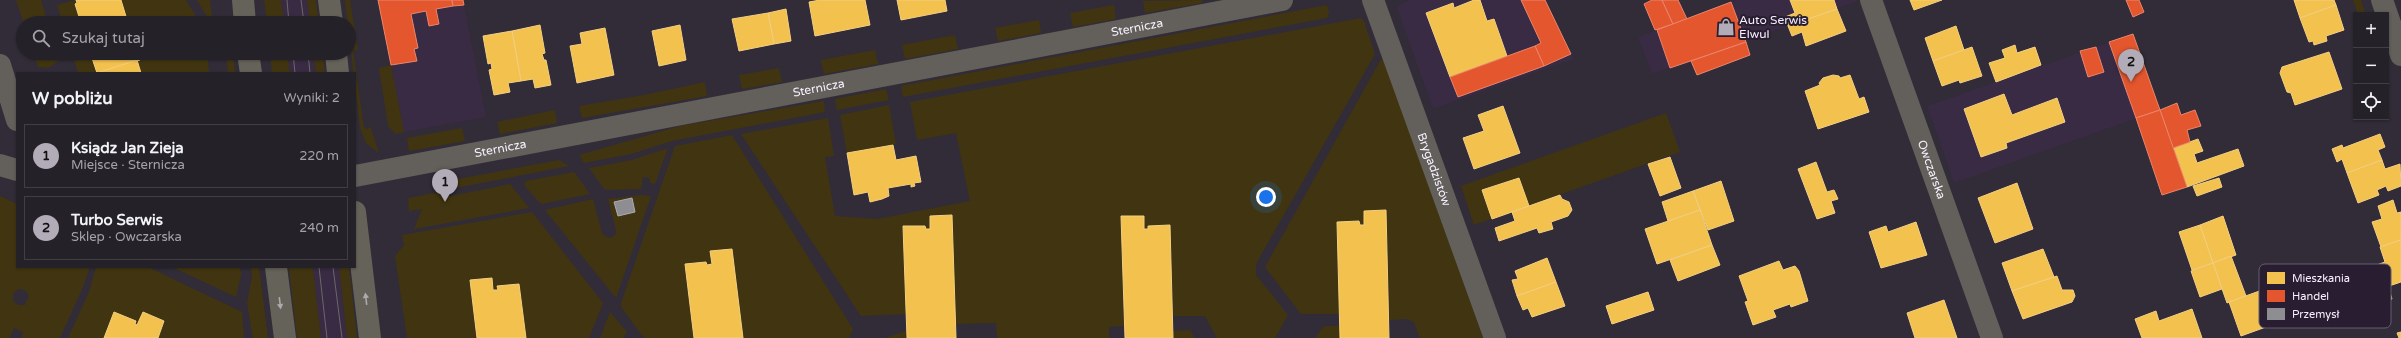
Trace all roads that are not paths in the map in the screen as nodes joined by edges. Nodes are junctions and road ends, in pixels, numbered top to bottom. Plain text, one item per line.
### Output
1 (243, 0) edge
2 (329, 0) edge
3 (1282, 0) edge
4 (1373, 0) edge
5 (1871, 0) edge
6 (2382, 0) edge
7 (244, 16) edge
8 (331, 16) edge
9 (2401, 55) edge
10 (249, 60) edge
11 (337, 60) edge
12 (0, 65) edge
13 (250, 72) edge
14 (338, 72) edge
15 (16, 117) edge
16 (0, 165) edge
17 (16, 170) edge
18 (356, 176) edge
19 (356, 220) edge
20 (276, 268) edge
21 (284, 338) edge
22 (370, 338) edge
23 (1495, 338) edge
24 (1992, 338) edge

1 - 7 main road
2 - 8 main road
3 - 18 street, Sternicza
4 - 23 street, Brygadzistów
5 - 24 street, Owczarska
6 - 9 street
10 - 13 main road
11 - 14 main road
12 - 15 street
16 - 17 street
22 -> 19 main road
20 -> 21 main road

